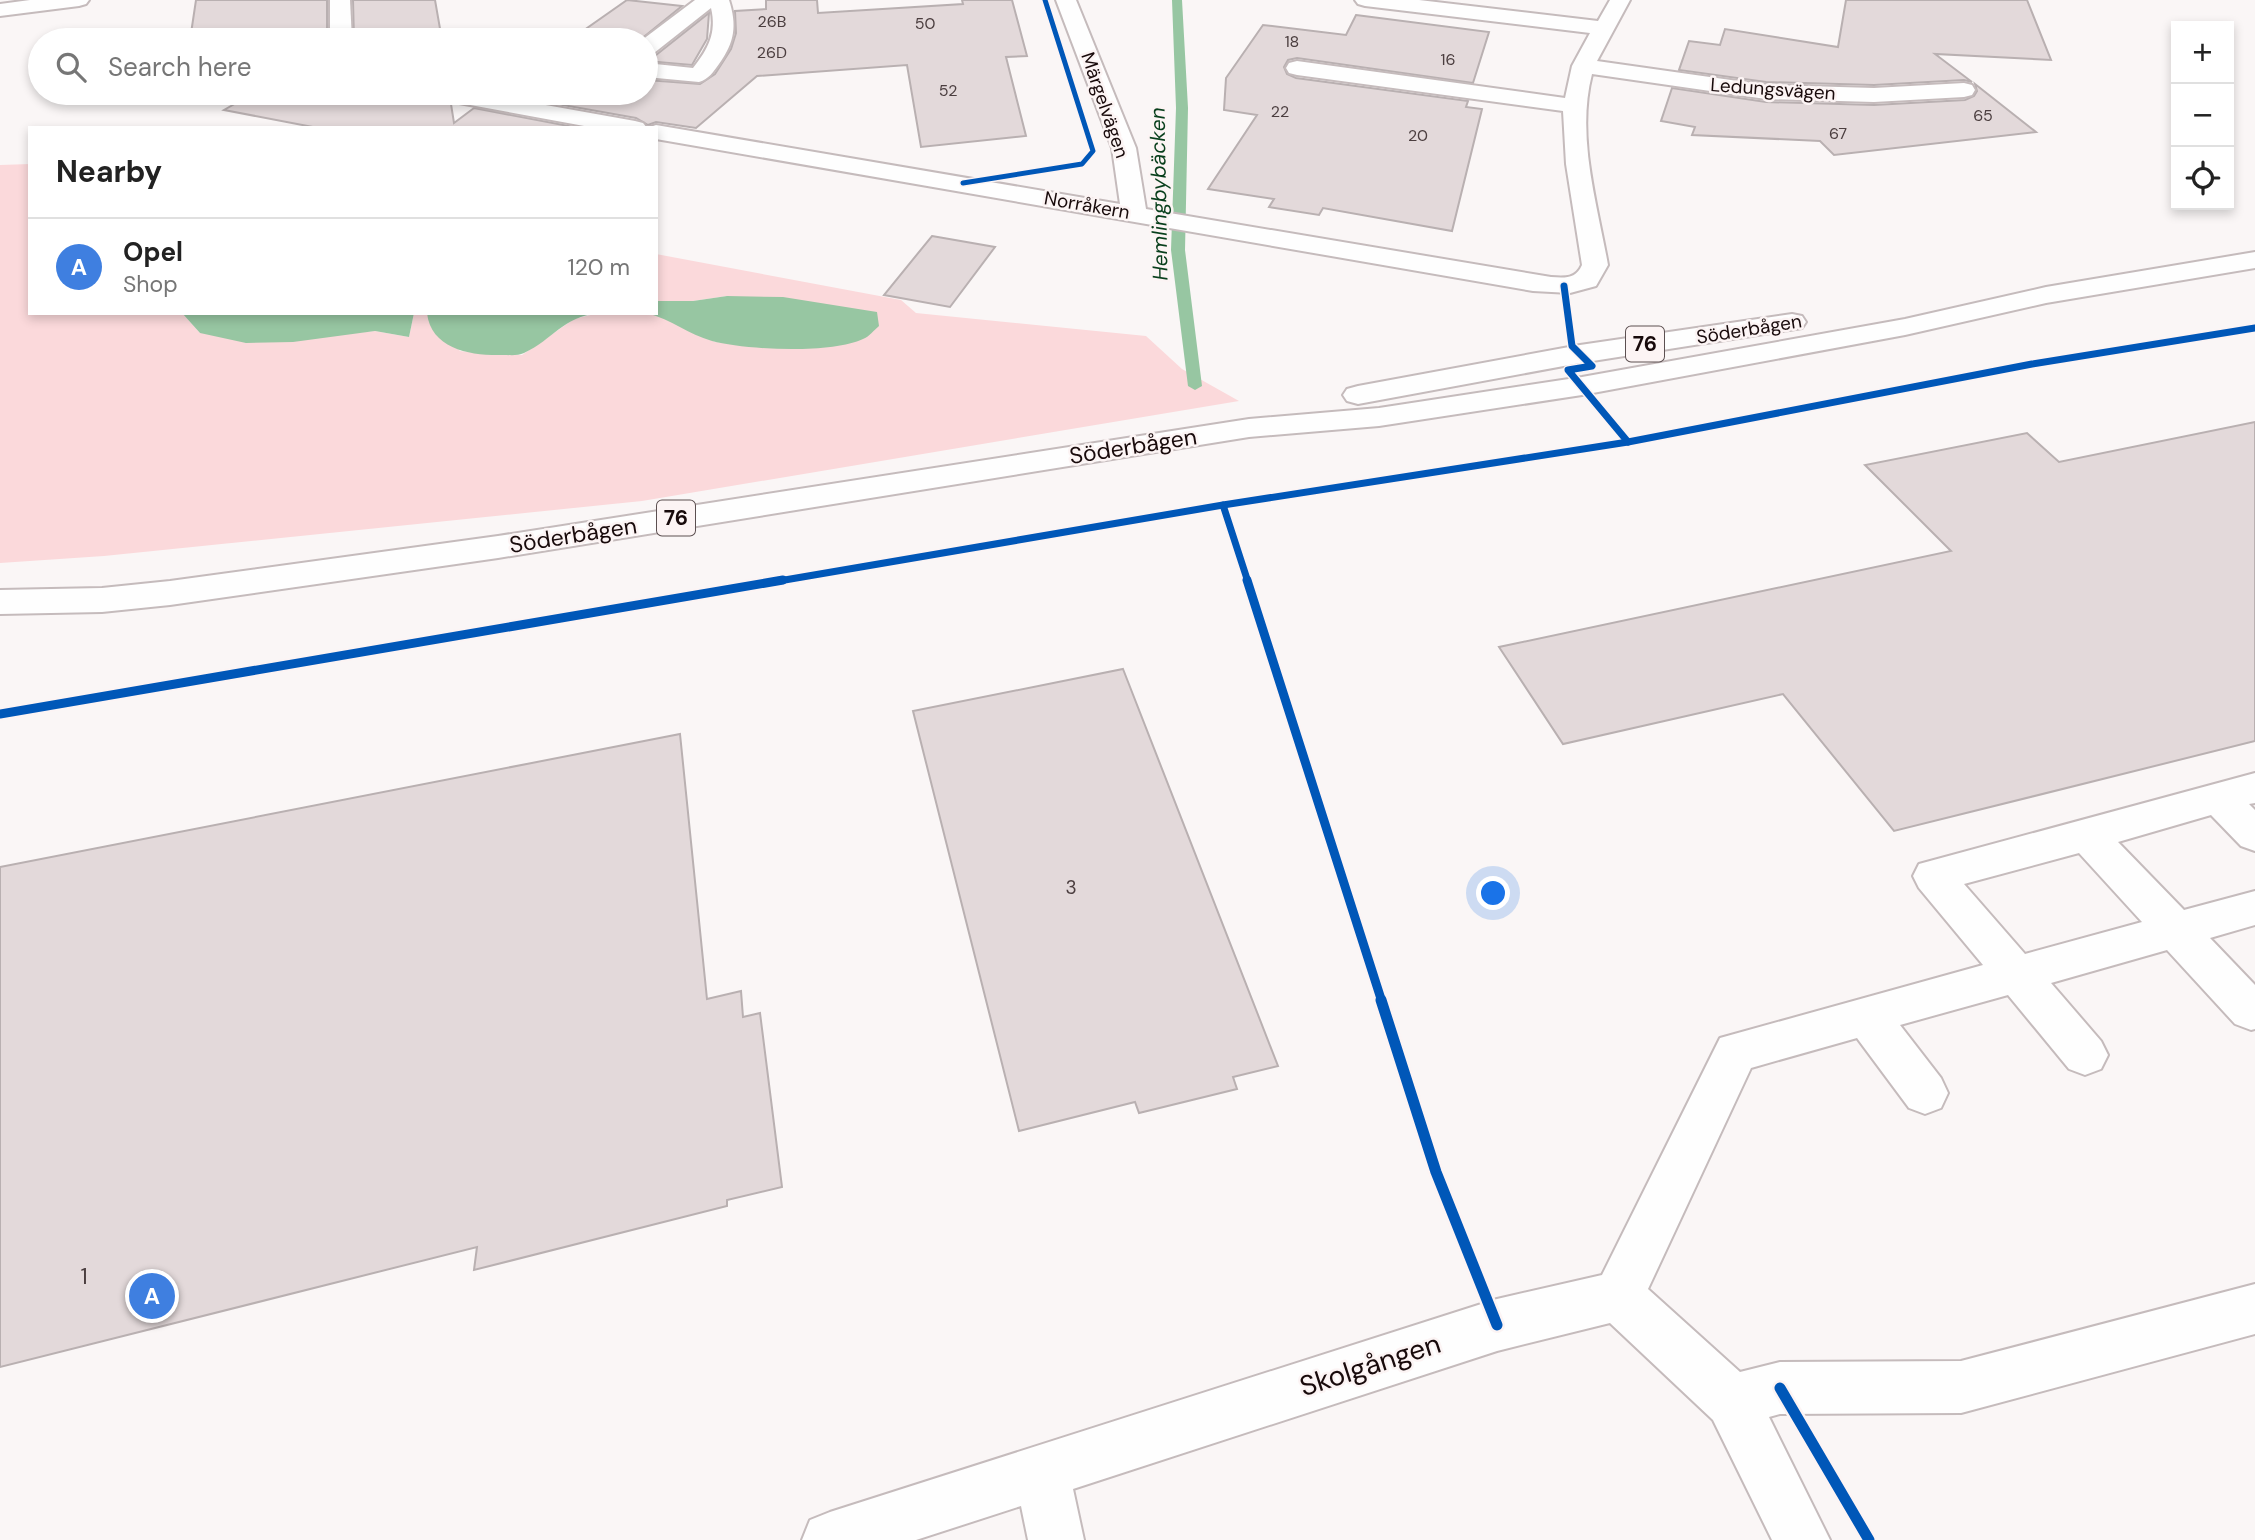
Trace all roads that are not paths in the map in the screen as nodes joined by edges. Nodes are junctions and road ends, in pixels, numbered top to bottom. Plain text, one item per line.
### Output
1 (79, 0) edge
2 (340, 0) edge
3 (708, 0) edge
4 (719, 0) edge
5 (1066, 0) edge
6 (1365, 0) edge
7 (1620, 0) edge
8 (0, 10) edge
9 (341, 28) edge
10 (1606, 28) junction
11 (658, 39) edge
12 (1583, 66) junction
13 (1297, 68) dead end
14 (658, 71) edge
15 (1964, 90) dead end
16 (511, 105) edge
17 (574, 105) edge
18 (1574, 106) junction
19 (562, 114) junction
20 (625, 126) edge
21 (658, 132) edge
22 (1134, 214) junction
23 (2255, 260) edge
24 (103, 600) junction
25 (0, 603) edge
26 (0, 621) edge
27 (2237, 793) edge
28 (2087, 835) junction
29 (2255, 835) edge
30 (2255, 908) edge
31 (2175, 930) junction
32 (2015, 975) junction
33 (2251, 1012) dead end
34 (1867, 1016) junction
35 (2085, 1055) dead end
36 (1925, 1093) dead end
37 (1618, 1296) junction
38 (2255, 1309) edge
39 (1732, 1401) junction
40 (1042, 1470) junction
41 (830, 1540) edge
42 (1056, 1540) edge
43 (1802, 1540) edge

1 - 8 street
2 - 9 street
3 - 11 street
4 - 14 street
5 - 22 street, Märgelvägen
6 - 10 street
7 - 10 street
10 - 12 street
12 - 15 street, Ledungsvägen
12 - 18 street
13 - 18 street
16 - 19 street
17 - 19 street
18 - 22 street, Norråkern
19 - 20 street
21 - 22 street, Norråkern
23 - 24 street, Söderbågen / 76
24 - 25 street, Söderbågen / 76
24 - 26 street, Söderbågen / 76
27 - 28 street
27 - 29 street
28 - 31 street
28 - 32 street
30 - 31 street
31 - 32 street
31 - 33 street
32 - 34 street
32 - 35 street
34 - 36 street
34 - 37 street
37 - 39 street
37 - 40 street, Skolgången
38 - 39 street
39 - 43 street
40 - 41 street, Skolgången
40 - 42 street

